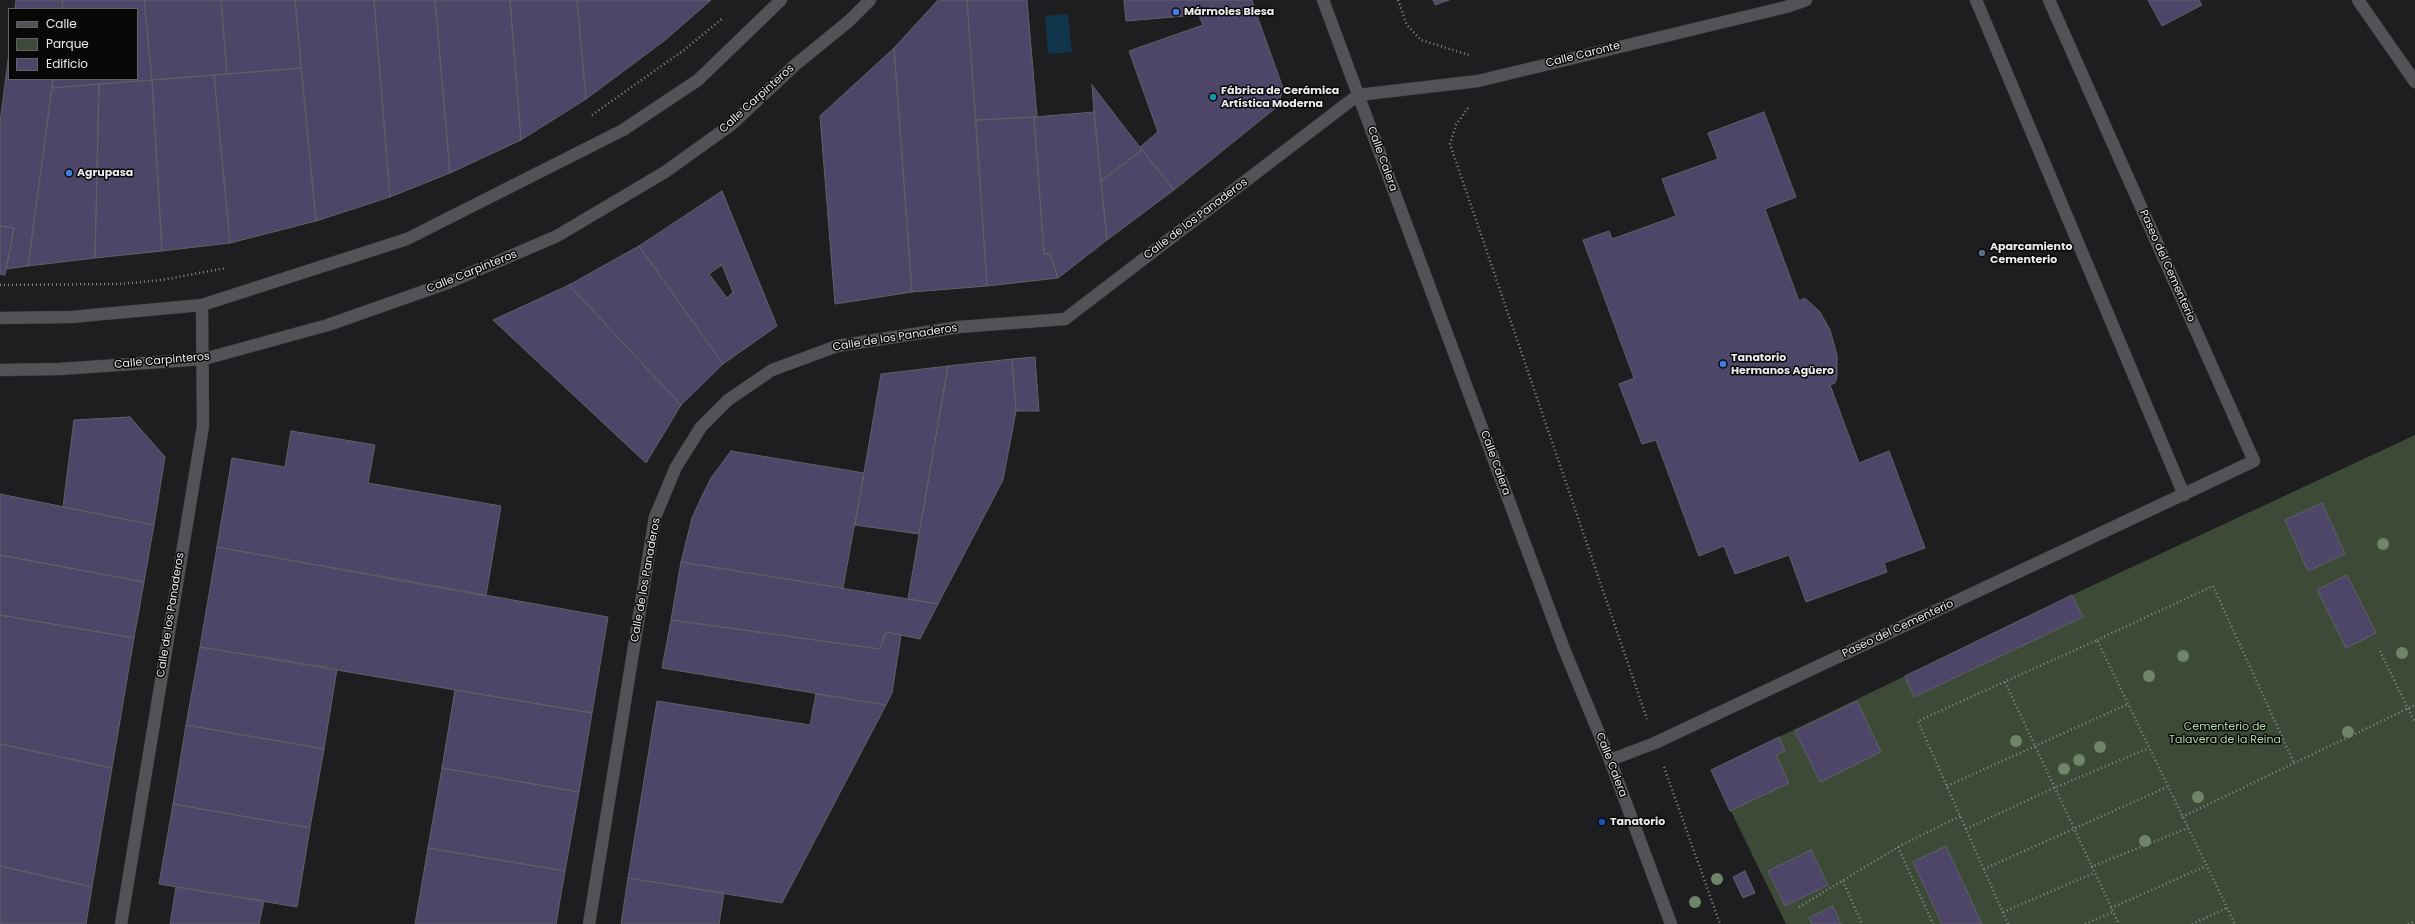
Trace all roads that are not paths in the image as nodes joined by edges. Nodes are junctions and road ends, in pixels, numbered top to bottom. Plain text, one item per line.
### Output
1 (781, 0) edge
2 (870, 0) edge
3 (1323, 0) edge
4 (1806, 0) edge
5 (1976, 0) edge
6 (2049, 0) edge
7 (2358, 0) edge
8 (2415, 82) edge
9 (1358, 94) junction
10 (202, 305) junction
11 (0, 318) edge
12 (204, 359) junction
13 (0, 370) edge
14 (2184, 495) junction
15 (1610, 760) junction
16 (120, 924) edge
17 (589, 924) edge
18 (1671, 924) edge

1 - 10 street
2 - 12 street, Calle Carpinteros
3 - 9 street, Calle Calera
4 - 9 street, Calle Caronte
5 - 14 street
6 - 14 street, Paseo del Cementerio
7 - 8 street
9 - 15 street, Calle Calera
9 - 17 street, Calle de los Panaderos
10 - 11 street
10 - 12 street, Calle de los Panaderos
12 - 13 street, Calle Carpinteros
12 - 16 street, Calle de los Panaderos
14 - 15 street, Paseo del Cementerio
15 - 18 street, Calle Calera

